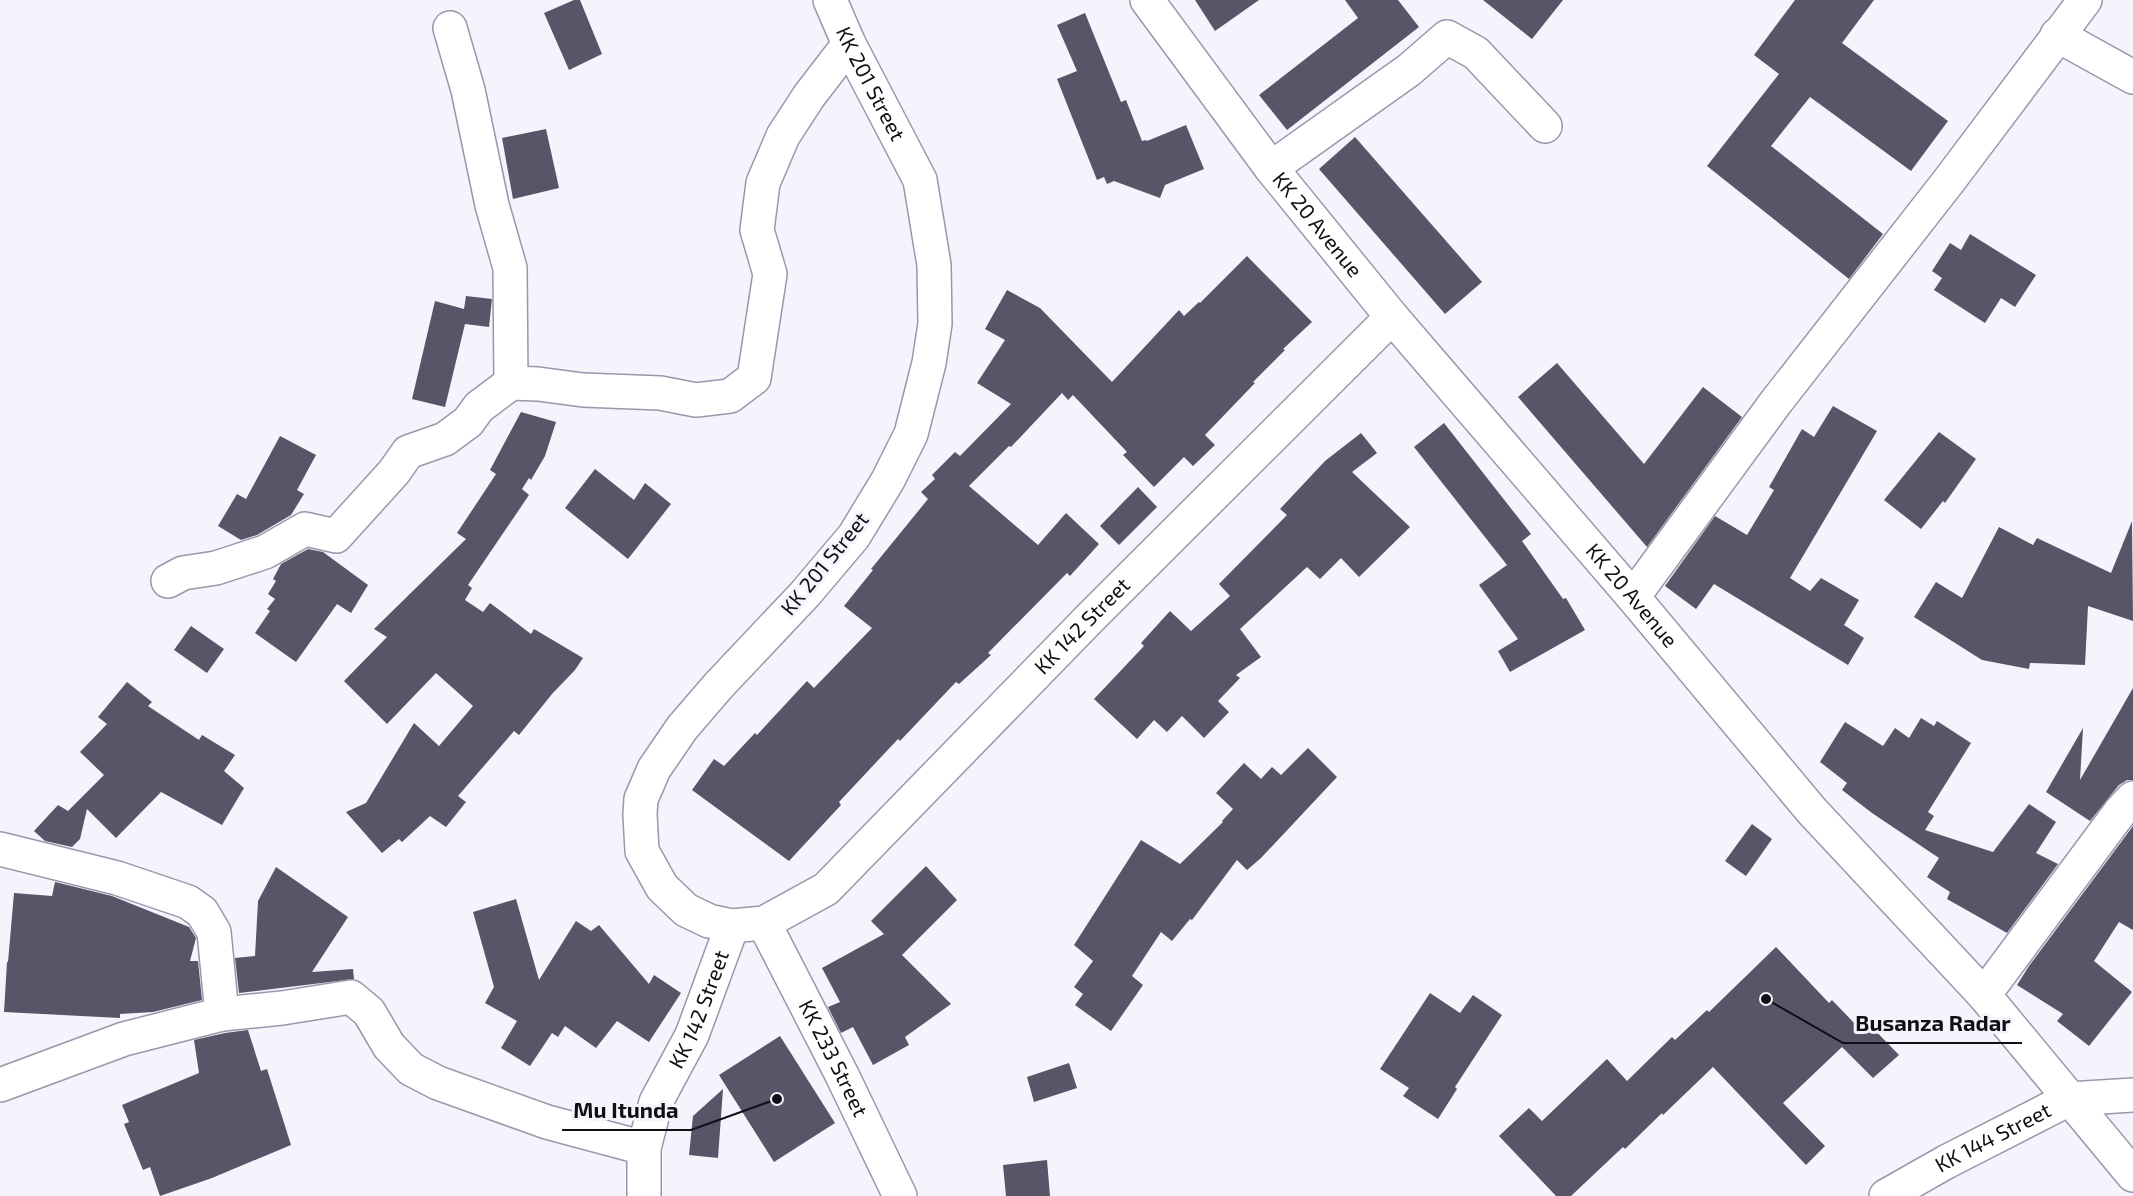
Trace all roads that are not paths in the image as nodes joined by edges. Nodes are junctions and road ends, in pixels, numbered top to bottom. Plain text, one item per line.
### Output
1 (830, 0) edge
2 (1147, 0) edge
3 (2085, 0) edge
4 (450, 28) dead end
5 (2057, 35) junction
6 (849, 44) junction
7 (2133, 77) edge
8 (1545, 126) dead end
9 (1271, 168) junction
10 (1392, 317) junction
11 (511, 383) junction
12 (168, 581) dead end
13 (1633, 597) junction
14 (2133, 798) edge
15 (0, 849) edge
16 (748, 924) junction
17 (1984, 995) junction
18 (222, 1014) junction
19 (0, 1085) edge
20 (2133, 1095) edge
21 (2069, 1099) junction
22 (644, 1148) junction
23 (2133, 1175) edge
24 (644, 1196) edge
25 (900, 1196) edge
26 (1886, 1196) edge

1 - 6 street, KK 201 Street
2 - 9 street, KK 20 Avenue
3 - 5 street
4 - 11 street
5 - 7 street
5 - 13 street
6 - 11 street
6 - 16 street, KK 201 Street
8 - 9 street
9 - 10 street, KK 20 Avenue
10 - 13 street, KK 20 Avenue
10 - 16 street, KK 142 Street
11 - 12 street
13 - 17 street, KK 20 Avenue
14 - 17 street
15 - 18 street
16 - 22 street, KK 142 Street
16 - 25 street, KK 233 Street
17 - 21 street, KK 20 Avenue
18 - 19 street
18 - 22 street
20 - 21 street
21 - 23 street, KK 20 Avenue
21 - 26 street, KK 144 Street
22 - 24 street, KK 142 Street

